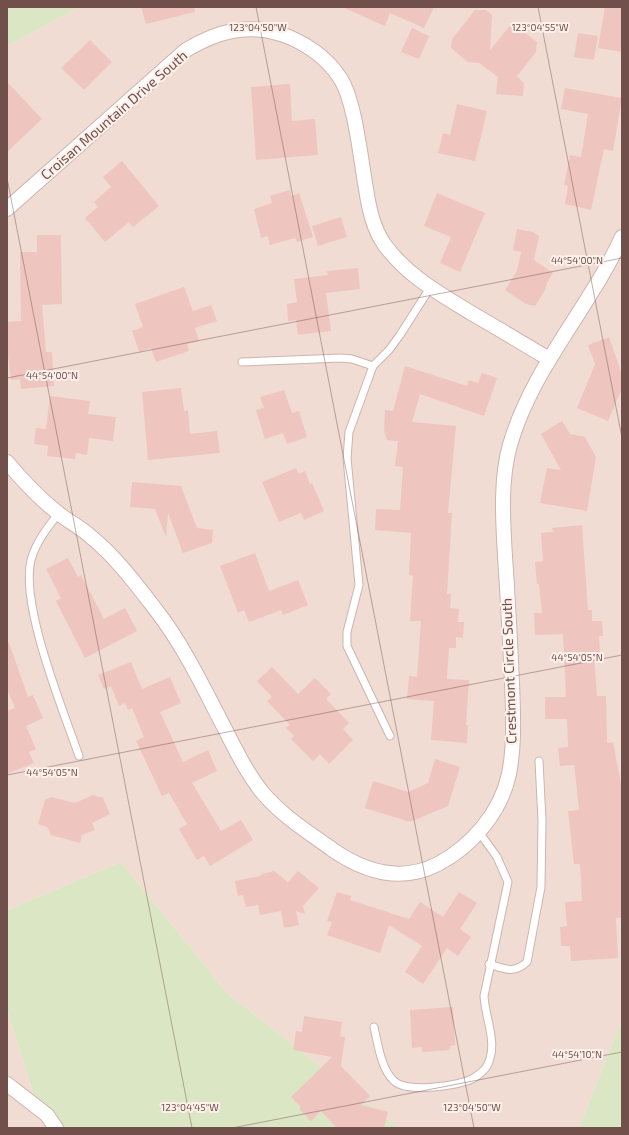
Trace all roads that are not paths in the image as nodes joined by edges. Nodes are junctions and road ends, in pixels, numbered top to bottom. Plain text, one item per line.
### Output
1 (7, 209) edge
2 (622, 237) edge
3 (430, 288) junction
4 (549, 358) junction
5 (242, 362) dead end
6 (373, 366) junction
7 (7, 462) edge
8 (59, 513) junction
9 (390, 736) dead end
10 (79, 756) dead end
11 (539, 761) dead end
12 (479, 832) junction
13 (489, 964) junction
14 (374, 1027) dead end
15 (7, 1084) edge
16 (56, 1128) edge

1 - 3 street, Croisan Mountain Drive South
2 - 4 street, Crestmont Circle South
3 - 4 street, Croisan Mountain Drive South
3 - 6 lane
4 - 12 street, Crestmont Circle South
5 - 6 lane
6 - 9 lane
7 - 8 street, Crestmont Circle South
8 - 10 lane
8 - 12 street, Crestmont Circle South
11 - 13 lane
12 - 13 lane
13 - 14 lane
15 - 16 street

